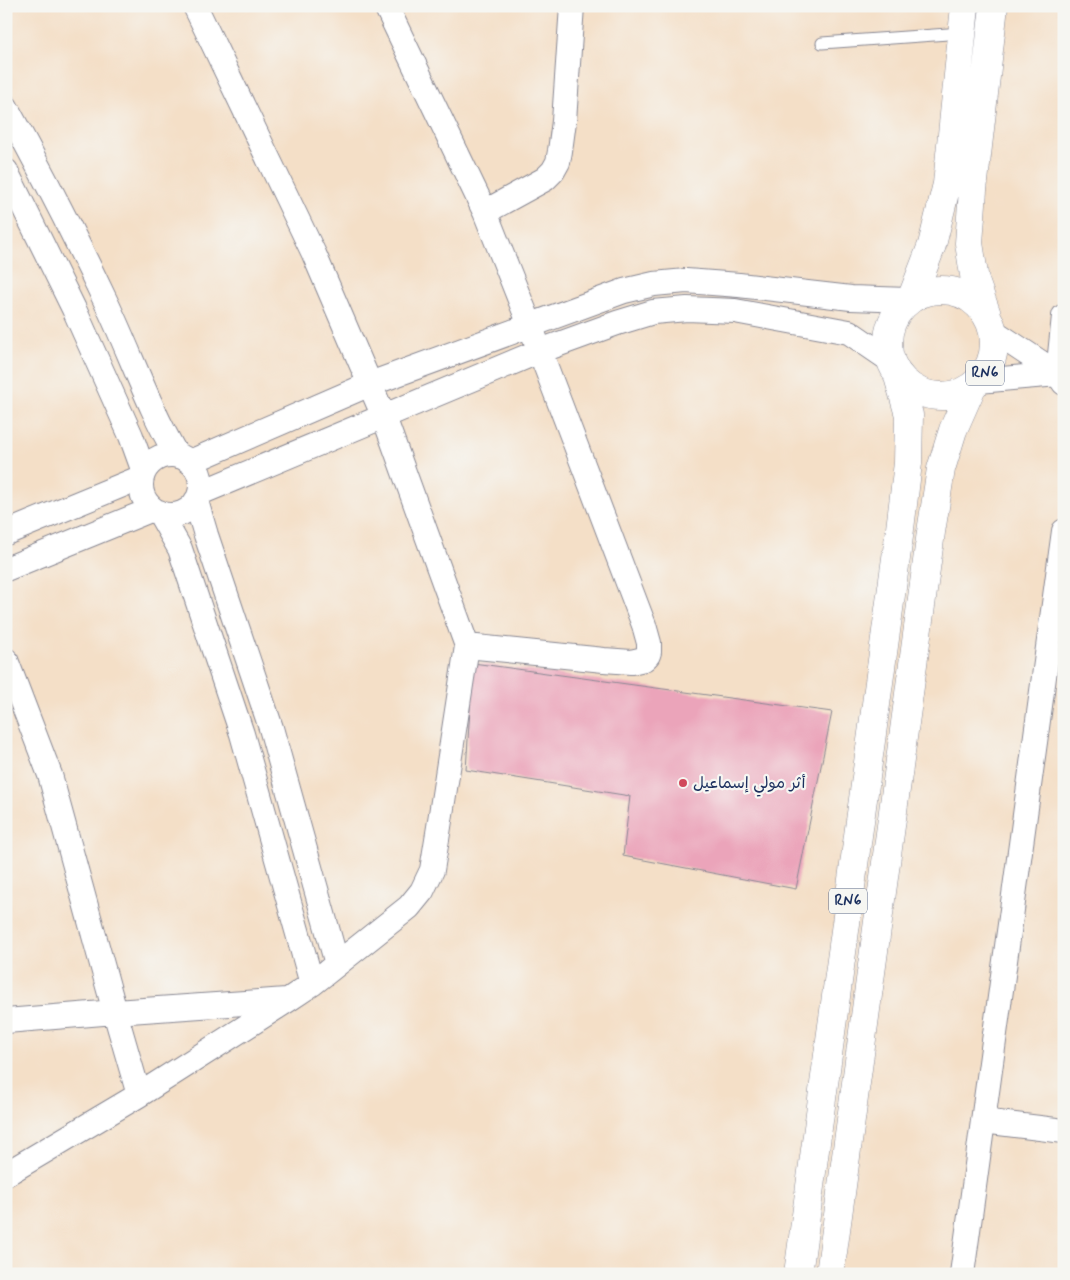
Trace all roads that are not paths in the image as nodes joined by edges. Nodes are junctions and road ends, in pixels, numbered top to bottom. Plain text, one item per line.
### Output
1 (195, 6) edge
2 (386, 6) edge
3 (572, 6) edge
4 (965, 6) edge
5 (994, 6) edge
6 (962, 34) junction
7 (822, 43) dead end
8 (6, 107) edge
9 (6, 171) edge
10 (485, 212) junction
11 (686, 281) junction
12 (910, 299) junction
13 (687, 309) junction
14 (1064, 316) edge
15 (990, 324) junction
16 (530, 325) junction
17 (540, 351) junction
18 (894, 366) junction
19 (1062, 378) edge
20 (370, 384) junction
21 (975, 384) junction
22 (384, 417) junction
23 (184, 459) junction
24 (143, 474) junction
25 (198, 497) junction
26 (156, 511) junction
27 (1064, 531) edge
28 (6, 533) edge
29 (6, 569) edge
30 (467, 646) junction
31 (6, 660) edge
32 (337, 964) junction
33 (312, 984) junction
34 (288, 1000) junction
35 (115, 1012) junction
36 (6, 1021) edge
37 (139, 1095) junction
38 (983, 1121) junction
39 (1064, 1131) edge
40 (6, 1174) edge
41 (798, 1274) edge
42 (830, 1274) edge
43 (962, 1274) edge

1 - 20 street
2 - 10 street
3 - 10 street
4 - 6 highway, RN6
5 - 15 highway, RN6
6 - 7 lane
6 - 12 highway, RN6
8 - 23 street
9 - 24 street
10 - 16 street
11 - 12 street
11 - 13 street
11 - 16 street
12 - 15 highway
12 - 18 highway, RN6
13 - 17 street
13 - 18 street
14 - 19 street
15 - 19 street
15 - 21 highway, RN6
16 - 17 street
16 - 20 street
17 - 22 street
17 - 30 street
18 - 21 highway, RN6
18 - 41 highway, RN6
19 - 21 street
20 - 22 street
20 - 23 street
21 - 42 highway, RN6
22 - 25 street
22 - 30 street
23 - 24 street
23 - 25 street
24 - 26 street
24 - 28 street
25 - 26 street
25 - 32 street
26 - 29 street
26 - 33 street
27 - 38 street
30 - 32 street
31 - 35 street
32 - 33 street
33 - 34 street
34 - 35 street
34 - 37 street
35 - 36 street
35 - 37 street
37 - 40 street
38 - 39 street
38 - 43 street

